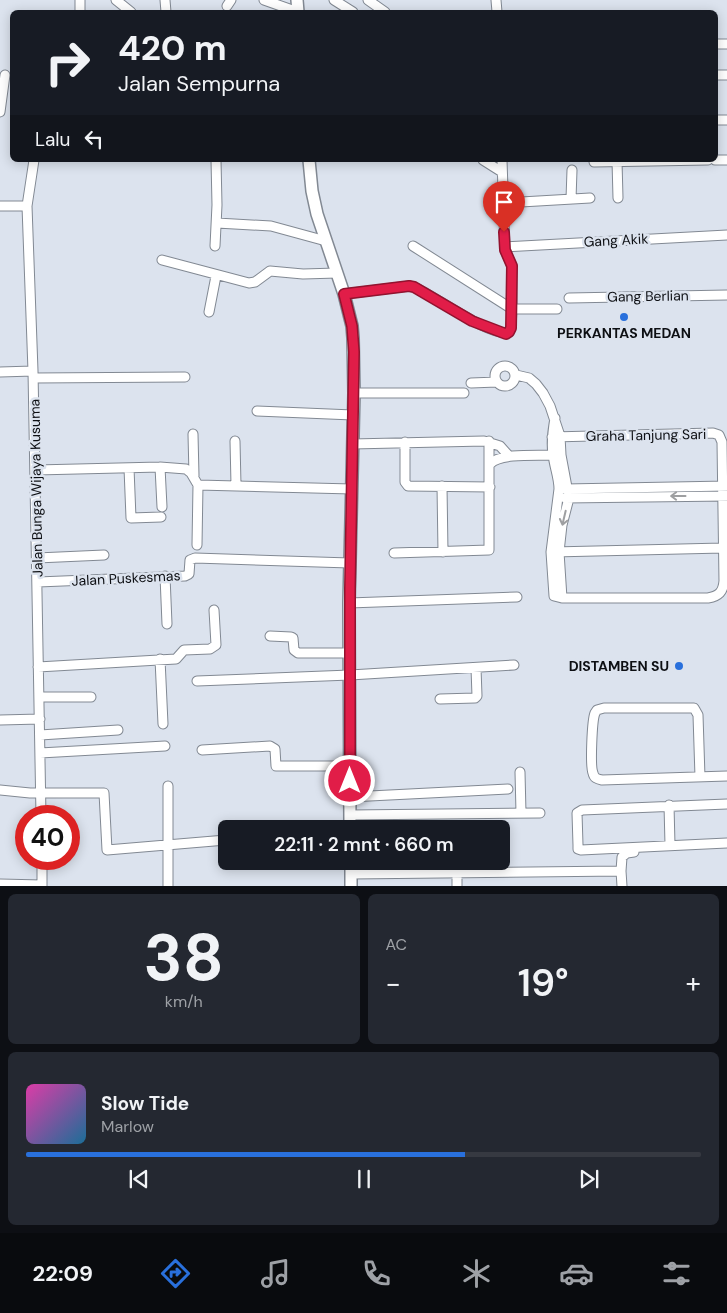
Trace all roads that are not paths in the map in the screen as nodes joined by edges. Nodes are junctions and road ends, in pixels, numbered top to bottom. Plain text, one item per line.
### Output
1 (116, 0) edge
2 (264, 0) edge
3 (334, 0) edge
4 (368, 0) edge
5 (128, 10) edge
6 (292, 10) edge
7 (350, 10) edge
8 (382, 10) edge
9 (6, 75) edge
10 (0, 112) edge
11 (34, 162) edge
12 (216, 162) edge
13 (309, 162) edge
14 (485, 162) edge
15 (502, 162) edge
16 (618, 162) edge
17 (572, 170) dead end
18 (502, 172) junction
19 (590, 198) dead end
20 (618, 198) dead end
21 (571, 199) junction
22 (503, 203) junction
23 (0, 206) edge
24 (27, 206) junction
25 (216, 223) junction
26 (727, 235) edge
27 (326, 241) junction
28 (215, 246) dead end
29 (413, 246) dead end
30 (505, 247) junction
31 (162, 260) dead end
32 (337, 273) junction
33 (216, 276) junction
34 (344, 294) junction
35 (727, 295) edge
36 (569, 298) dead end
37 (512, 309) junction
38 (558, 309) dead end
39 (209, 312) dead end
40 (0, 372) edge
41 (34, 374) junction
42 (516, 375) junction
43 (185, 377) dead end
44 (497, 382) junction
45 (471, 383) dead end
46 (354, 393) junction
47 (464, 393) dead end
48 (257, 411) dead end
49 (353, 414) junction
50 (193, 434) dead end
51 (556, 436) junction
52 (234, 441) dead end
53 (405, 442) junction
54 (489, 442) junction
55 (352, 444) junction
56 (557, 455) junction
57 (515, 456) junction
58 (490, 464) junction
59 (160, 467) junction
60 (129, 468) junction
61 (36, 470) junction
62 (196, 481) junction
63 (236, 485) junction
64 (442, 486) junction
65 (725, 486) edge
66 (490, 487) junction
67 (352, 489) junction
68 (651, 492) junction
69 (564, 493) junction
70 (725, 496) edge
71 (162, 507) dead end
72 (161, 517) dead end
73 (197, 545) dead end
74 (723, 548) junction
75 (443, 552) junction
76 (555, 552) junction
77 (394, 553) dead end
78 (104, 555) dead end
79 (37, 558) junction
80 (350, 562) junction
81 (164, 576) junction
82 (38, 582) junction
83 (517, 597) dead end
84 (350, 603) junction
85 (214, 610) dead end
86 (167, 624) dead end
87 (270, 636) dead end
88 (349, 653) junction
89 (160, 660) junction
90 (514, 665) dead end
91 (38, 667) junction
92 (476, 668) junction
93 (350, 675) junction
94 (197, 681) dead end
95 (40, 697) junction
96 (90, 697) dead end
97 (440, 699) dead end
98 (40, 719) junction
99 (0, 720) edge
100 (163, 724) dead end
101 (118, 730) dead end
102 (40, 735) junction
103 (165, 746) dead end
104 (202, 750) dead end
105 (40, 753) junction
106 (349, 766) junction
107 (520, 772) dead end
108 (727, 776) edge
109 (700, 777) junction
110 (168, 786) dead end
111 (508, 789) dead end
112 (0, 790) edge
113 (41, 793) junction
114 (350, 797) junction
115 (727, 804) edge
116 (41, 805) edge
117 (669, 805) junction
118 (521, 813) junction
119 (540, 813) dead end
120 (350, 815) junction
121 (350, 820) edge
122 (218, 841) edge
123 (727, 843) edge
124 (670, 845) junction
125 (167, 846) junction
126 (727, 849) edge
127 (42, 870) edge
128 (621, 871) junction
129 (457, 873) junction
130 (351, 880) edge
131 (0, 884) edge
132 (42, 885) edge
133 (168, 886) edge
134 (457, 886) edge
135 (622, 886) edge

1 - 5 street
2 - 6 street
3 - 7 street
4 - 8 street
9 - 10 street
11 - 24 street, Jalan Bunga Wijaya Kusuma
12 - 25 street
13 - 27 street
14 - 18 street
15 - 18 street
16 - 20 street
17 - 21 street
18 - 22 street
19 - 21 street
21 - 22 street
22 - 30 street
23 - 24 street
24 - 41 street, Jalan Bunga Wijaya Kusuma
25 - 27 street
25 - 28 street
26 - 30 street, Gang Akik
27 - 32 street
29 - 37 street
30 - 37 street
31 - 33 street
32 - 33 street
32 - 34 street
33 - 39 street
34 - 37 street
34 - 46 street
35 - 36 street, Gang Berlian
37 - 38 street
40 - 41 street
41 - 43 street
41 - 61 street, Jalan Bunga Wijaya Kusuma
42 - 44 street
42 - 44 street
42 - 51 street
44 - 45 street
46 - 47 street
46 - 49 street
48 - 49 street
49 - 55 street
50 - 62 street
51 - 56 street
51 - 65 street, Graha Tanjung Sari
52 - 63 street
53 - 54 street
53 - 55 street
53 - 64 street
54 - 57 street
54 - 58 street
55 - 67 street
56 - 57 street
56 - 69 street
57 - 58 street
58 - 66 street
59 - 60 street
59 - 62 street
59 - 71 street
60 - 61 street
60 - 72 street
61 - 79 street, Jalan Bunga Wijaya Kusuma
62 - 63 street
62 - 73 street
63 - 67 street
64 - 66 street
64 - 75 street
65 - 68 street
65 - 70 street, Graha Tanjung Sari
66 - 75 street
67 - 80 street
68 - 69 street
70 -> 68 street
69 - 76 street
70 - 74 street, Graha Tanjung Sari
74 - 76 street
74 - 76 street, Graha Tanjung Sari
75 - 77 street
78 - 79 street
79 - 82 street, Jalan Bunga Wijaya Kusuma
80 - 81 street, Jalan Puskesmas
80 - 84 street
81 - 82 street, Jalan Puskesmas
81 - 86 street
82 - 91 street, Jalan Bunga Wijaya Kusuma
83 - 84 street
84 - 88 street
85 - 89 street
87 - 88 street
88 - 93 street
89 - 91 street
89 - 100 street
90 - 92 street
91 - 95 street, Jalan Bunga Wijaya Kusuma
92 - 93 street
92 - 97 street
93 - 94 street
93 - 106 street
95 - 96 street
95 - 98 street, Jalan Bunga Wijaya Kusuma
98 - 99 street
98 - 102 street, Jalan Bunga Wijaya Kusuma
101 - 102 street
102 - 105 street, Jalan Bunga Wijaya Kusuma
103 - 105 street
104 - 106 street
105 - 113 street, Jalan Bunga Wijaya Kusuma
106 - 114 street
107 - 118 street
108 - 109 street
109 - 109 street
110 - 125 street
111 - 114 street
112 - 113 street
113 - 116 street, Jalan Bunga Wijaya Kusuma
113 - 125 street
114 - 120 street
115 - 117 street
117 - 124 street
117 - 124 street
118 - 119 street
118 - 120 street
120 - 121 street
122 - 125 street
123 - 124 street
125 - 133 street
126 - 128 street
127 - 132 street
128 - 129 street
128 - 135 street
129 - 130 street
129 - 134 street
131 - 132 street

